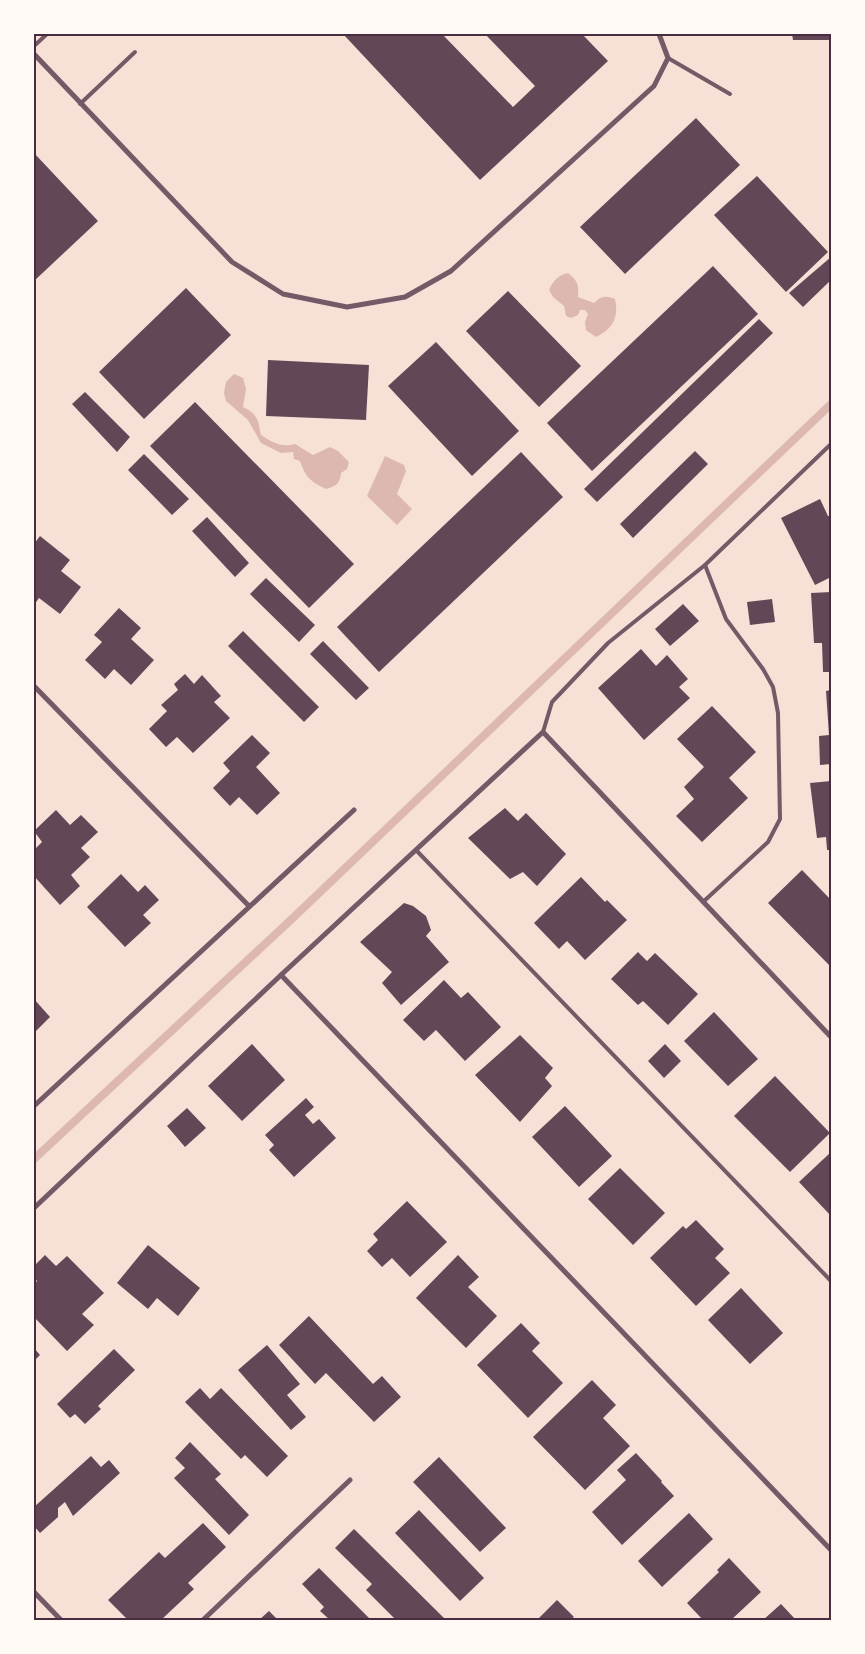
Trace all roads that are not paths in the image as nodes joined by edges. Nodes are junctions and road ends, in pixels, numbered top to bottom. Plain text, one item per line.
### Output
1 (47, 34) edge
2 (659, 34) edge
3 (34, 46) edge
4 (134, 52) dead end
5 (34, 54) edge
6 (668, 58) junction
7 (730, 94) dead end
8 (80, 104) junction
9 (831, 444) edge
10 (705, 565) junction
11 (34, 686) edge
12 (543, 732) junction
13 (354, 810) dead end
14 (416, 850) junction
15 (703, 902) junction
16 (249, 906) junction
17 (281, 975) junction
18 (831, 1037) edge
19 (34, 1106) edge
20 (34, 1208) edge
21 (831, 1281) edge
22 (350, 1480) dead end
23 (831, 1550) edge
24 (34, 1592) edge
25 (61, 1620) edge
26 (204, 1620) edge

1 - 3 lane
2 - 6 street
4 - 8 lane
5 - 8 street
6 - 7 lane
6 - 8 street
9 - 10 lane
10 - 12 lane
10 - 15 lane
11 - 16 street
12 - 14 street
12 - 15 street
13 - 16 street
14 - 17 street
14 - 21 lane
15 - 18 street
16 - 19 street
17 - 20 street
17 - 23 street
22 - 26 street
24 - 25 street

